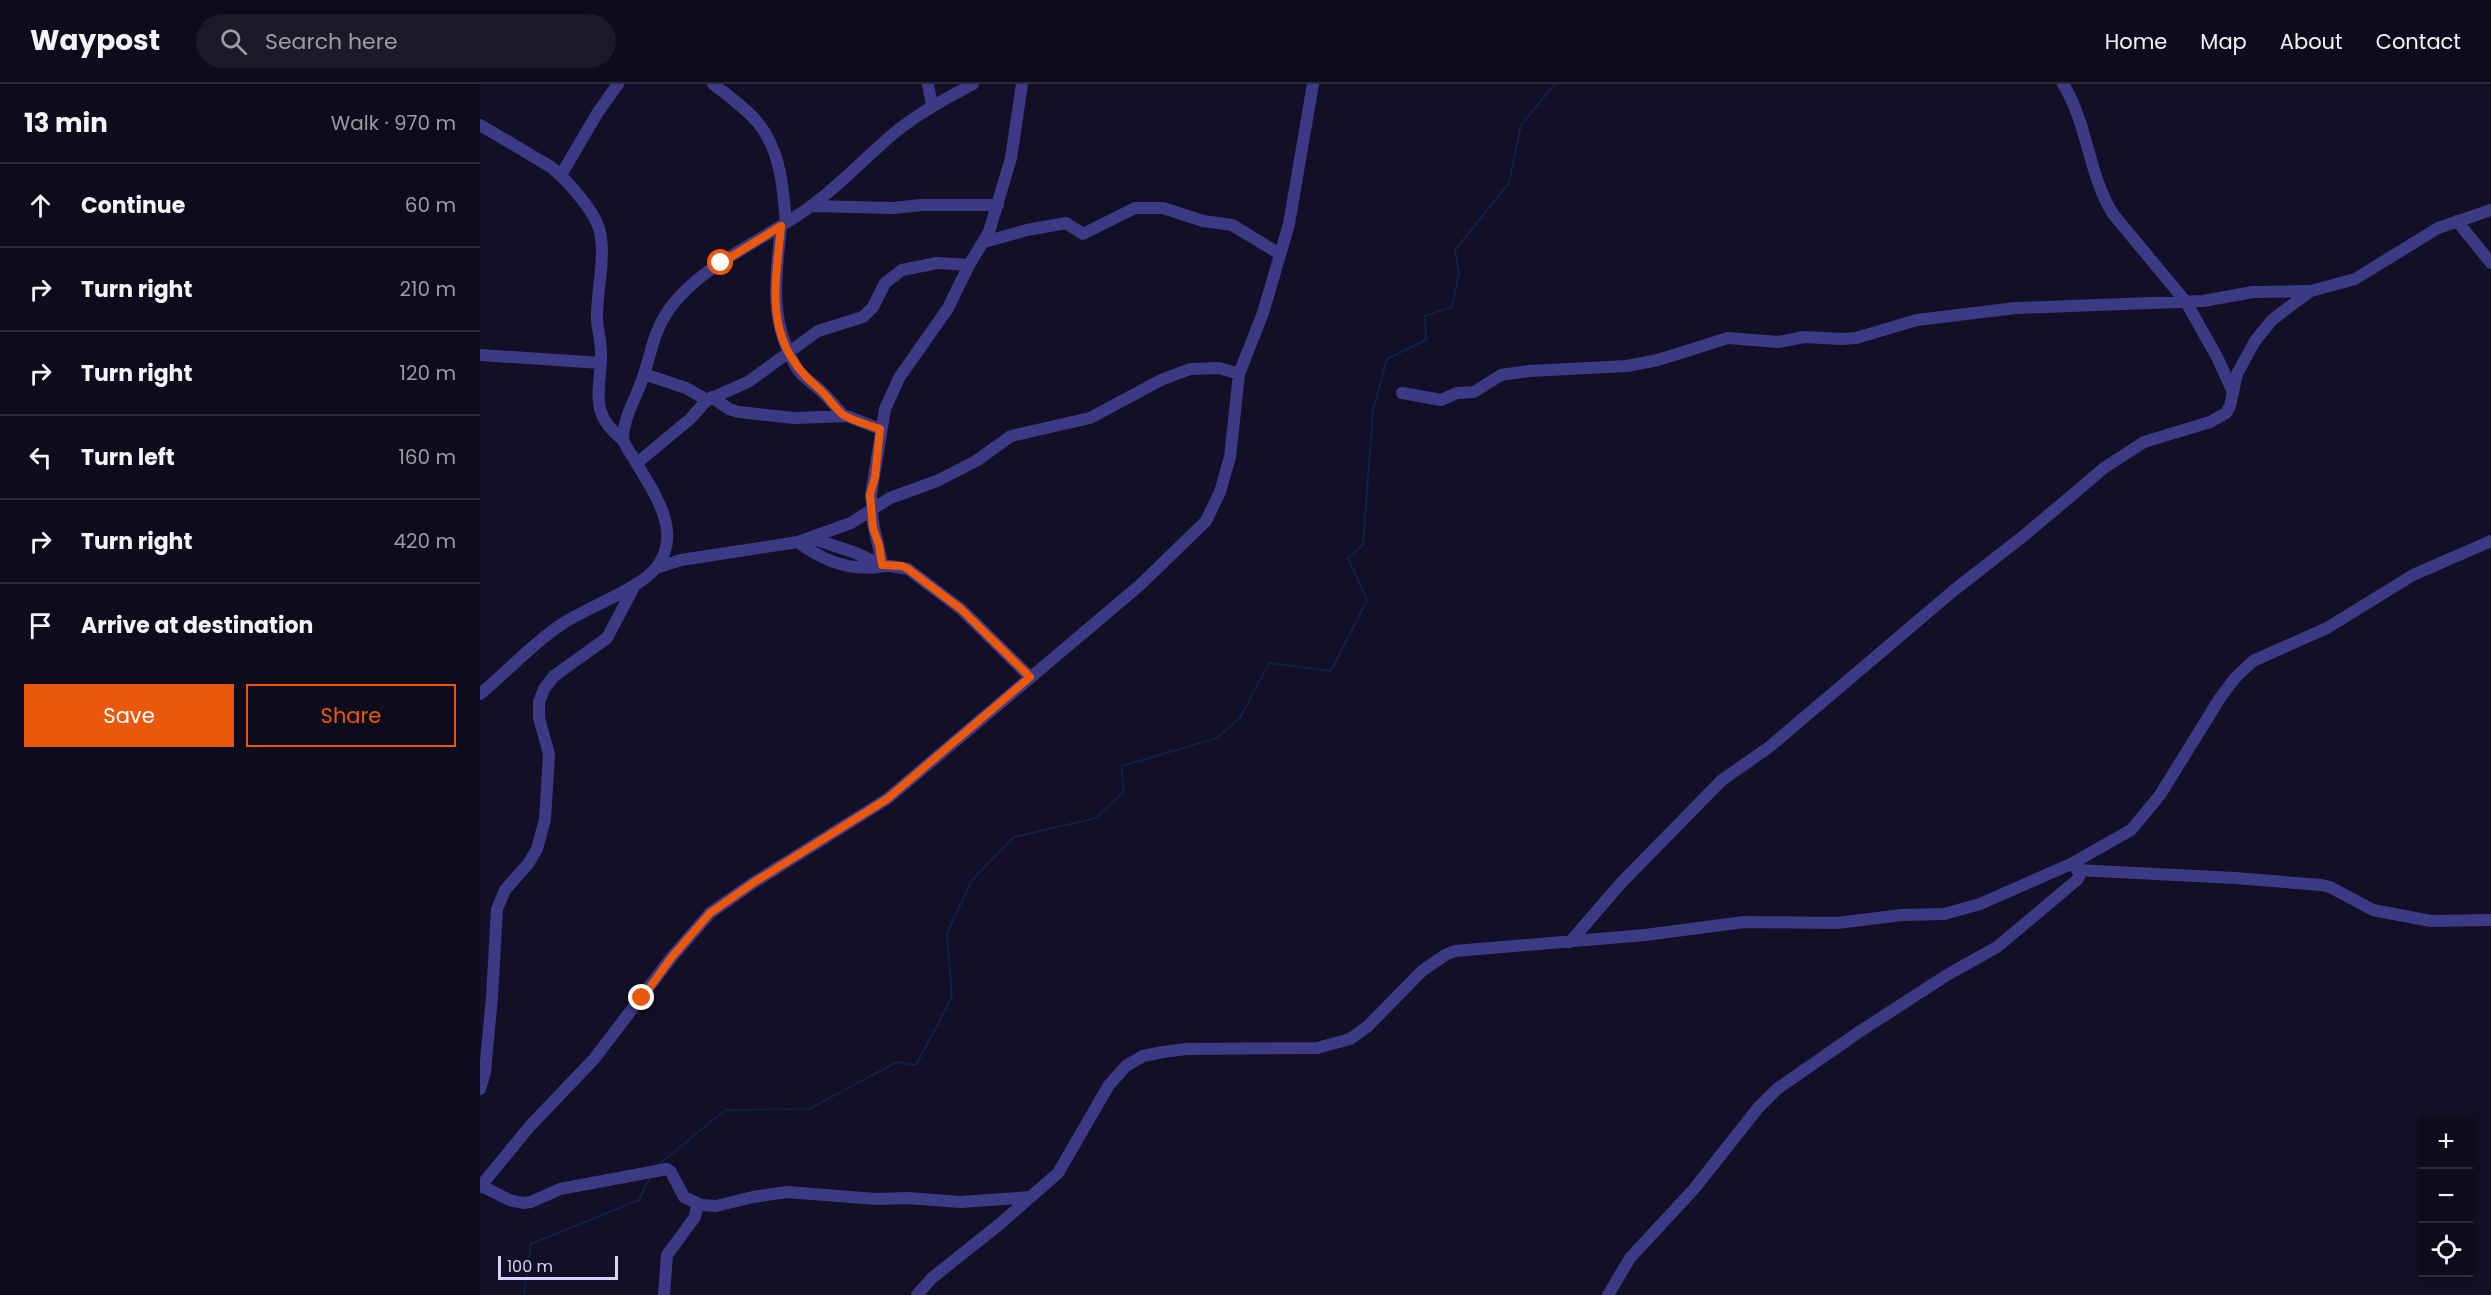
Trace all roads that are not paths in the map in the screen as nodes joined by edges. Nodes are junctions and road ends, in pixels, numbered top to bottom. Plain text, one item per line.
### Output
1 (618, 84) edge
2 (713, 84) edge
3 (928, 84) edge
4 (973, 84) edge
5 (1023, 84) edge
6 (1313, 84) edge
7 (2063, 84) edge
8 (932, 106) junction
9 (480, 125) edge
10 (561, 175) junction
11 (998, 205) junction
12 (811, 206) junction
13 (2491, 210) edge
14 (2457, 221) junction
15 (784, 224) junction
16 (984, 242) junction
17 (1281, 254) junction
18 (2491, 263) edge
19 (969, 265) junction
20 (2312, 291) junction
21 (2186, 302) junction
22 (788, 353) junction
23 (480, 355) edge
24 (601, 363) junction
25 (644, 374) junction
26 (1239, 374) junction
27 (2232, 390) junction
28 (1402, 393) dead end
29 (710, 398) junction
30 (844, 416) junction
31 (880, 429) junction
32 (623, 440) junction
33 (637, 463) junction
34 (872, 510) junction
35 (811, 538) junction
36 (2491, 541) edge
37 (798, 542) junction
38 (885, 565) junction
39 (656, 568) junction
40 (635, 585) junction
41 (1030, 677) junction
42 (480, 694) edge
43 (2055, 870) junction
44 (2082, 870) junction
45 (2491, 920) edge
46 (1570, 942) junction
47 (480, 1089) edge
48 (480, 1186) edge
49 (1031, 1197) junction
50 (697, 1205) junction
51 (664, 1295) edge
52 (917, 1295) edge
53 (1608, 1295) edge

1 - 10 street
2 - 15 street
3 - 8 street
4 - 8 street
5 - 11 street
6 - 17 street
7 - 21 street
8 - 12 street
9 - 10 street
10 - 24 street
11 - 12 street
11 - 16 street
12 - 15 street
13 - 14 street
14 - 18 street
14 - 20 street
15 - 22 street
15 - 25 street
16 - 17 street
16 - 19 street
17 - 26 street
19 - 22 street
19 - 31 street
20 - 21 street
20 - 27 street
21 - 27 street
21 - 28 street
22 - 29 street
22 - 30 street
23 - 24 street
24 - 32 street
25 - 29 street
25 - 32 street
26 - 34 street
26 - 41 street
27 - 46 street
29 - 30 street
29 - 33 street
30 - 31 street
31 - 34 street
32 - 33 street
33 - 39 street
34 - 35 street
34 - 38 street
35 - 37 street
35 - 38 street
36 - 43 street
37 - 38 street
37 - 39 street
38 - 41 street
39 - 40 street
40 - 42 street
40 - 47 street
41 - 48 street
43 - 44 street
43 - 46 street
44 - 45 street
44 - 53 street
46 - 49 street
48 - 50 street
49 - 50 street
49 - 52 street
50 - 51 street

